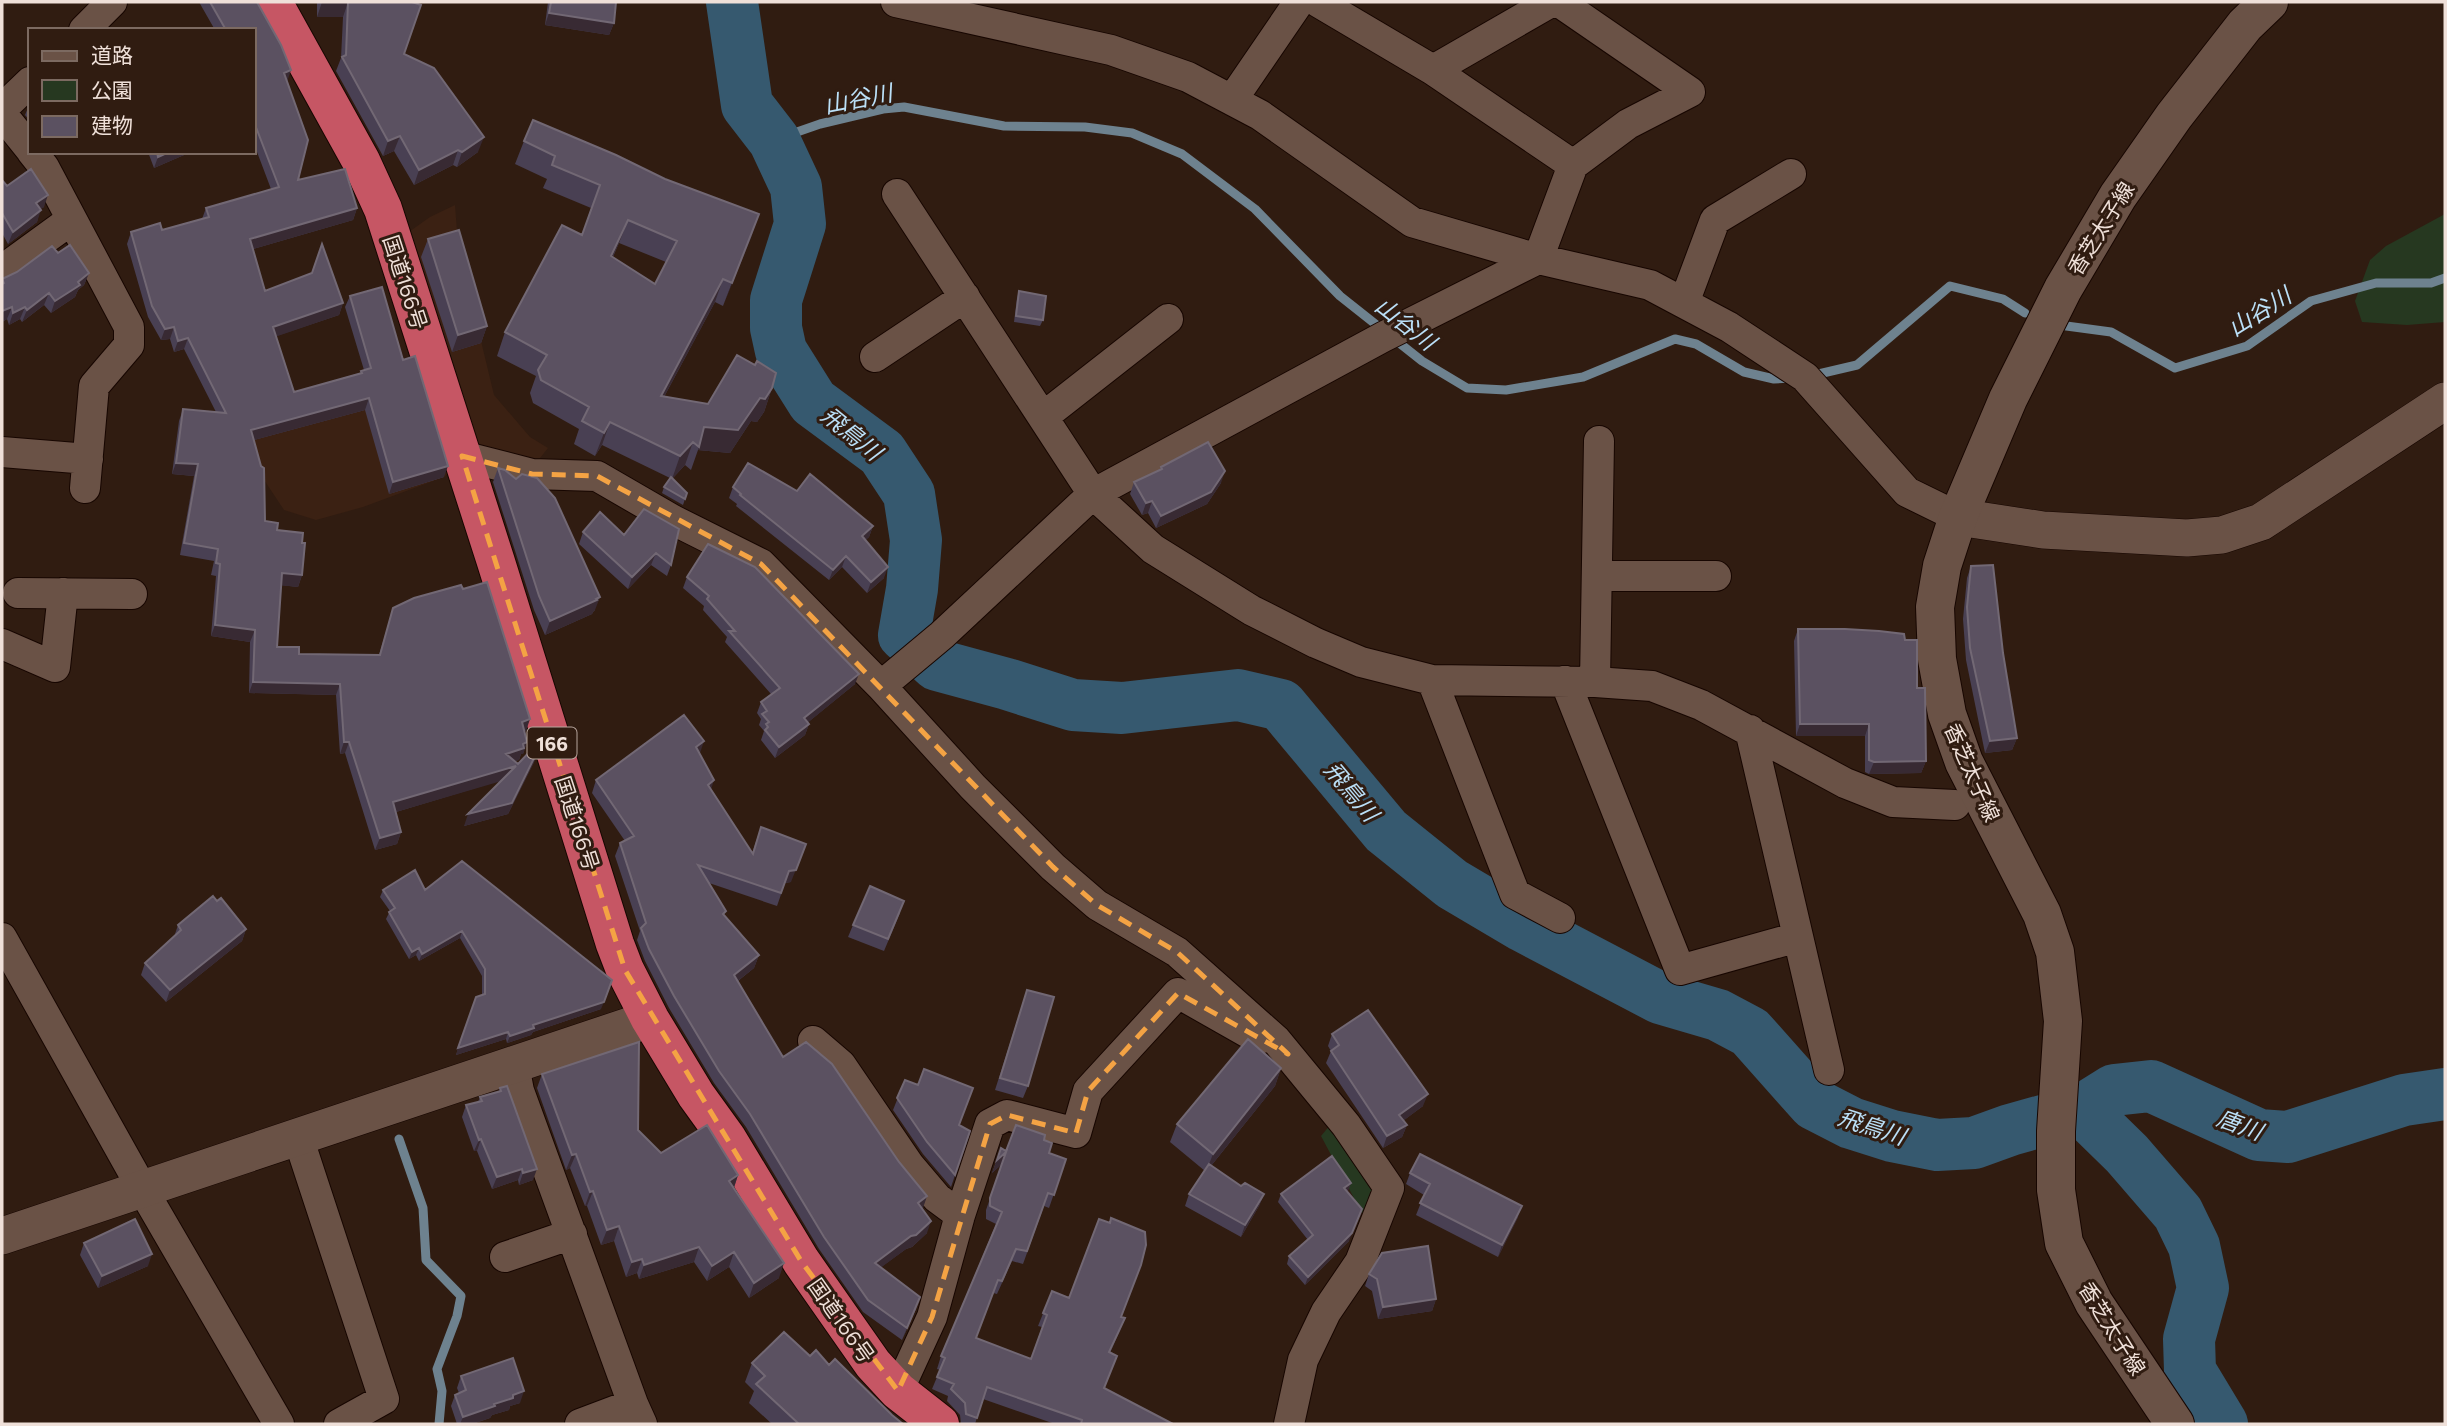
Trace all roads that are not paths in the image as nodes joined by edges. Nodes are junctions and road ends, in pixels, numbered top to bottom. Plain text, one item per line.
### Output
1 (113, 2) edge
2 (273, 2) edge
3 (896, 2) edge
4 (1299, 2) edge
5 (1318, 2) edge
6 (1551, 2) edge
7 (1559, 2) edge
8 (2269, 2) edge
9 (947, 6) edge
10 (85, 28) edge
11 (1433, 71) junction
12 (28, 84) edge
13 (1233, 100) junction
14 (2, 111) edge
15 (28, 147) edge
16 (33, 154) edge
17 (1573, 165) junction
18 (1791, 174) dead end
19 (897, 194) dead end
20 (71, 220) junction
21 (1538, 259) junction
22 (2, 270) edge
23 (965, 297) junction
24 (1684, 303) junction
25 (1168, 319) dead end
26 (875, 358) dead end
27 (2445, 401) edge
28 (1043, 417) junction
29 (1598, 441) dead end
30 (2, 452) edge
31 (462, 456) junction
32 (1093, 494) junction
33 (1958, 517) junction
34 (1597, 576) junction
35 (1716, 576) dead end
36 (18, 593) dead end
37 (63, 593) junction
38 (132, 594) dead end
39 (2, 644) edge
40 (1432, 680) junction
41 (1565, 681) junction
42 (1595, 682) junction
43 (881, 685) junction
44 (1750, 730) junction
45 (1955, 805) dead end
46 (1560, 918) dead end
47 (1798, 937) junction
48 (2, 938) edge
49 (650, 1018) junction
50 (814, 1041) dead end
51 (1288, 1054) junction
52 (514, 1065) junction
53 (1829, 1070) dead end
54 (298, 1137) junction
55 (143, 1190) junction
56 (960, 1215) junction
57 (572, 1234) junction
58 (2, 1237) edge
59 (505, 1257) dead end
60 (898, 1391) junction
61 (637, 1414) edge
62 (279, 1424) edge
63 (339, 1424) edge
64 (580, 1424) edge
65 (940, 1424) edge
66 (1289, 1424) edge
67 (2175, 1424) edge

1 - 10 street
2 - 31 highway, 国道166号 / 166
3 - 9 street
4 - 13 street
5 - 11 street
6 - 11 street
7 - 17 street
8 - 33 main road, 香芝太子線
9 - 13 street
11 - 17 street
12 - 14 street
13 - 21 street
14 - 15 street
16 - 20 street
17 - 21 street
18 - 24 street
19 - 23 street
20 - 22 street
20 - 30 street
21 - 24 street
21 - 32 street
23 - 26 street
23 - 28 street
24 - 33 street
25 - 28 street
27 - 33 street
28 - 32 street
29 - 34 street
31 - 43 street
31 - 49 highway, 国道166号 / 166
32 - 40 street
32 - 43 street
33 - 67 main road, 香芝太子線
34 - 35 street
34 - 42 street
36 - 37 street
37 - 38 street
37 - 39 street
40 - 41 street
40 - 46 street
41 - 42 street
41 - 47 street
42 - 44 street
43 - 51 street
44 - 45 street
44 - 47 street
47 - 53 street
48 - 55 street
49 - 52 street
49 - 60 highway, 国道166号 / 166
50 - 56 street
51 - 56 street
51 - 66 street
52 - 54 street
52 - 57 street
54 - 55 street
54 - 63 street
55 - 58 street
55 - 62 street
56 - 60 street
57 - 59 street
57 - 61 street
60 - 65 highway, 国道166号 / 166
61 - 64 street

